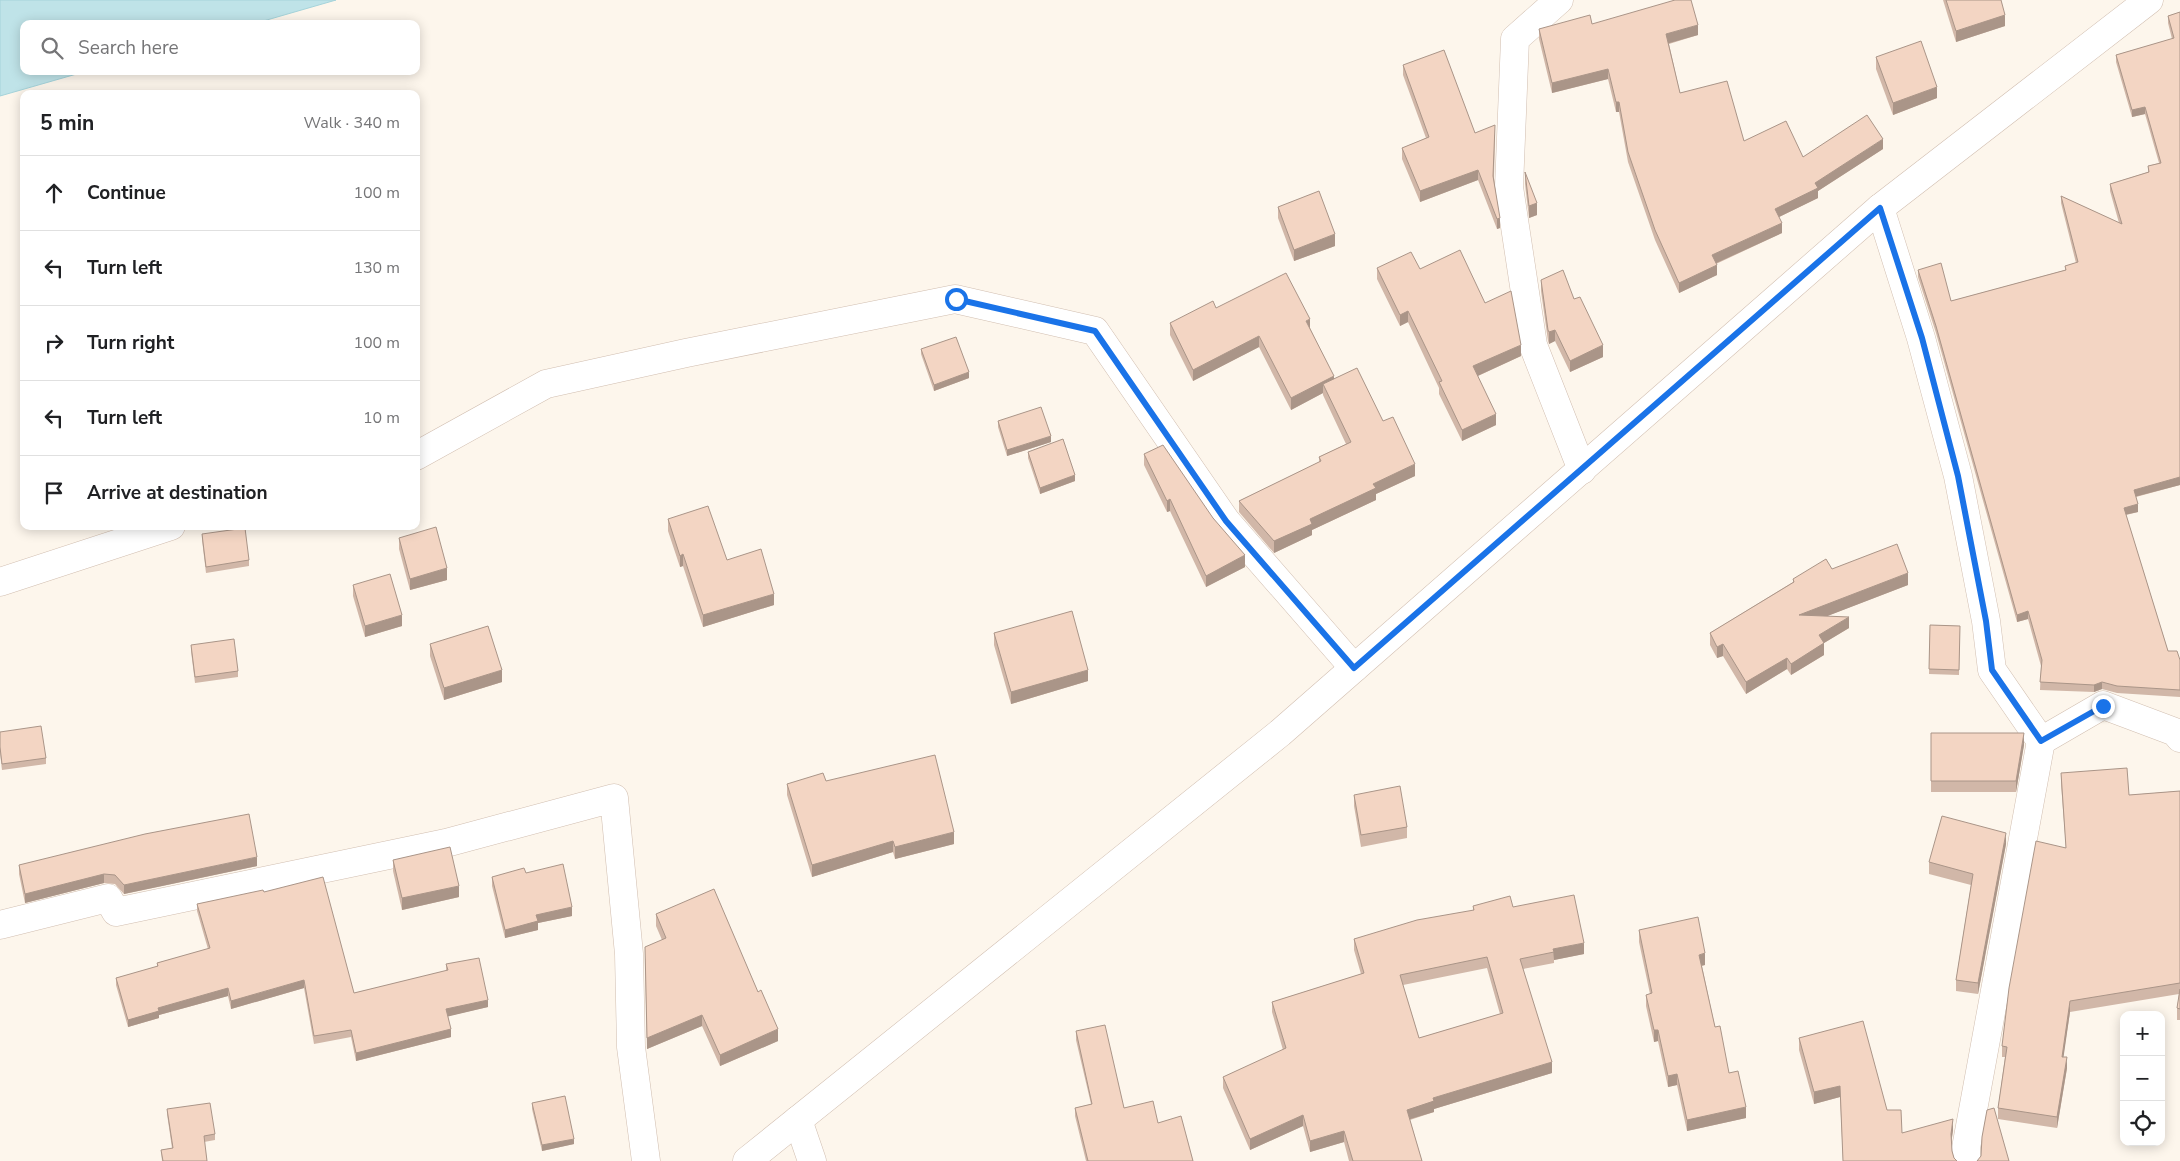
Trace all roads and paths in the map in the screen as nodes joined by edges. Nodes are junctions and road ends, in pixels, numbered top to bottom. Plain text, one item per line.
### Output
1 (1559, 0) edge
2 (2149, 0) edge
3 (1880, 208) junction
4 (420, 454) edge
5 (1582, 470) junction
6 (159, 530) edge
7 (0, 582) edge
8 (1354, 668) junction
9 (2180, 738) edge
10 (2041, 741) junction
11 (0, 925) edge
12 (798, 1120) junction
13 (646, 1161) edge
14 (747, 1161) edge
15 (812, 1161) edge
16 (1967, 1161) edge

1 - 5 street
2 - 3 street
3 - 5 street
3 - 10 street
4 - 8 street
5 - 8 street
6 - 7 street
8 - 12 street
9 - 10 street
10 - 16 street
11 - 13 street
12 - 14 street
12 - 15 street

